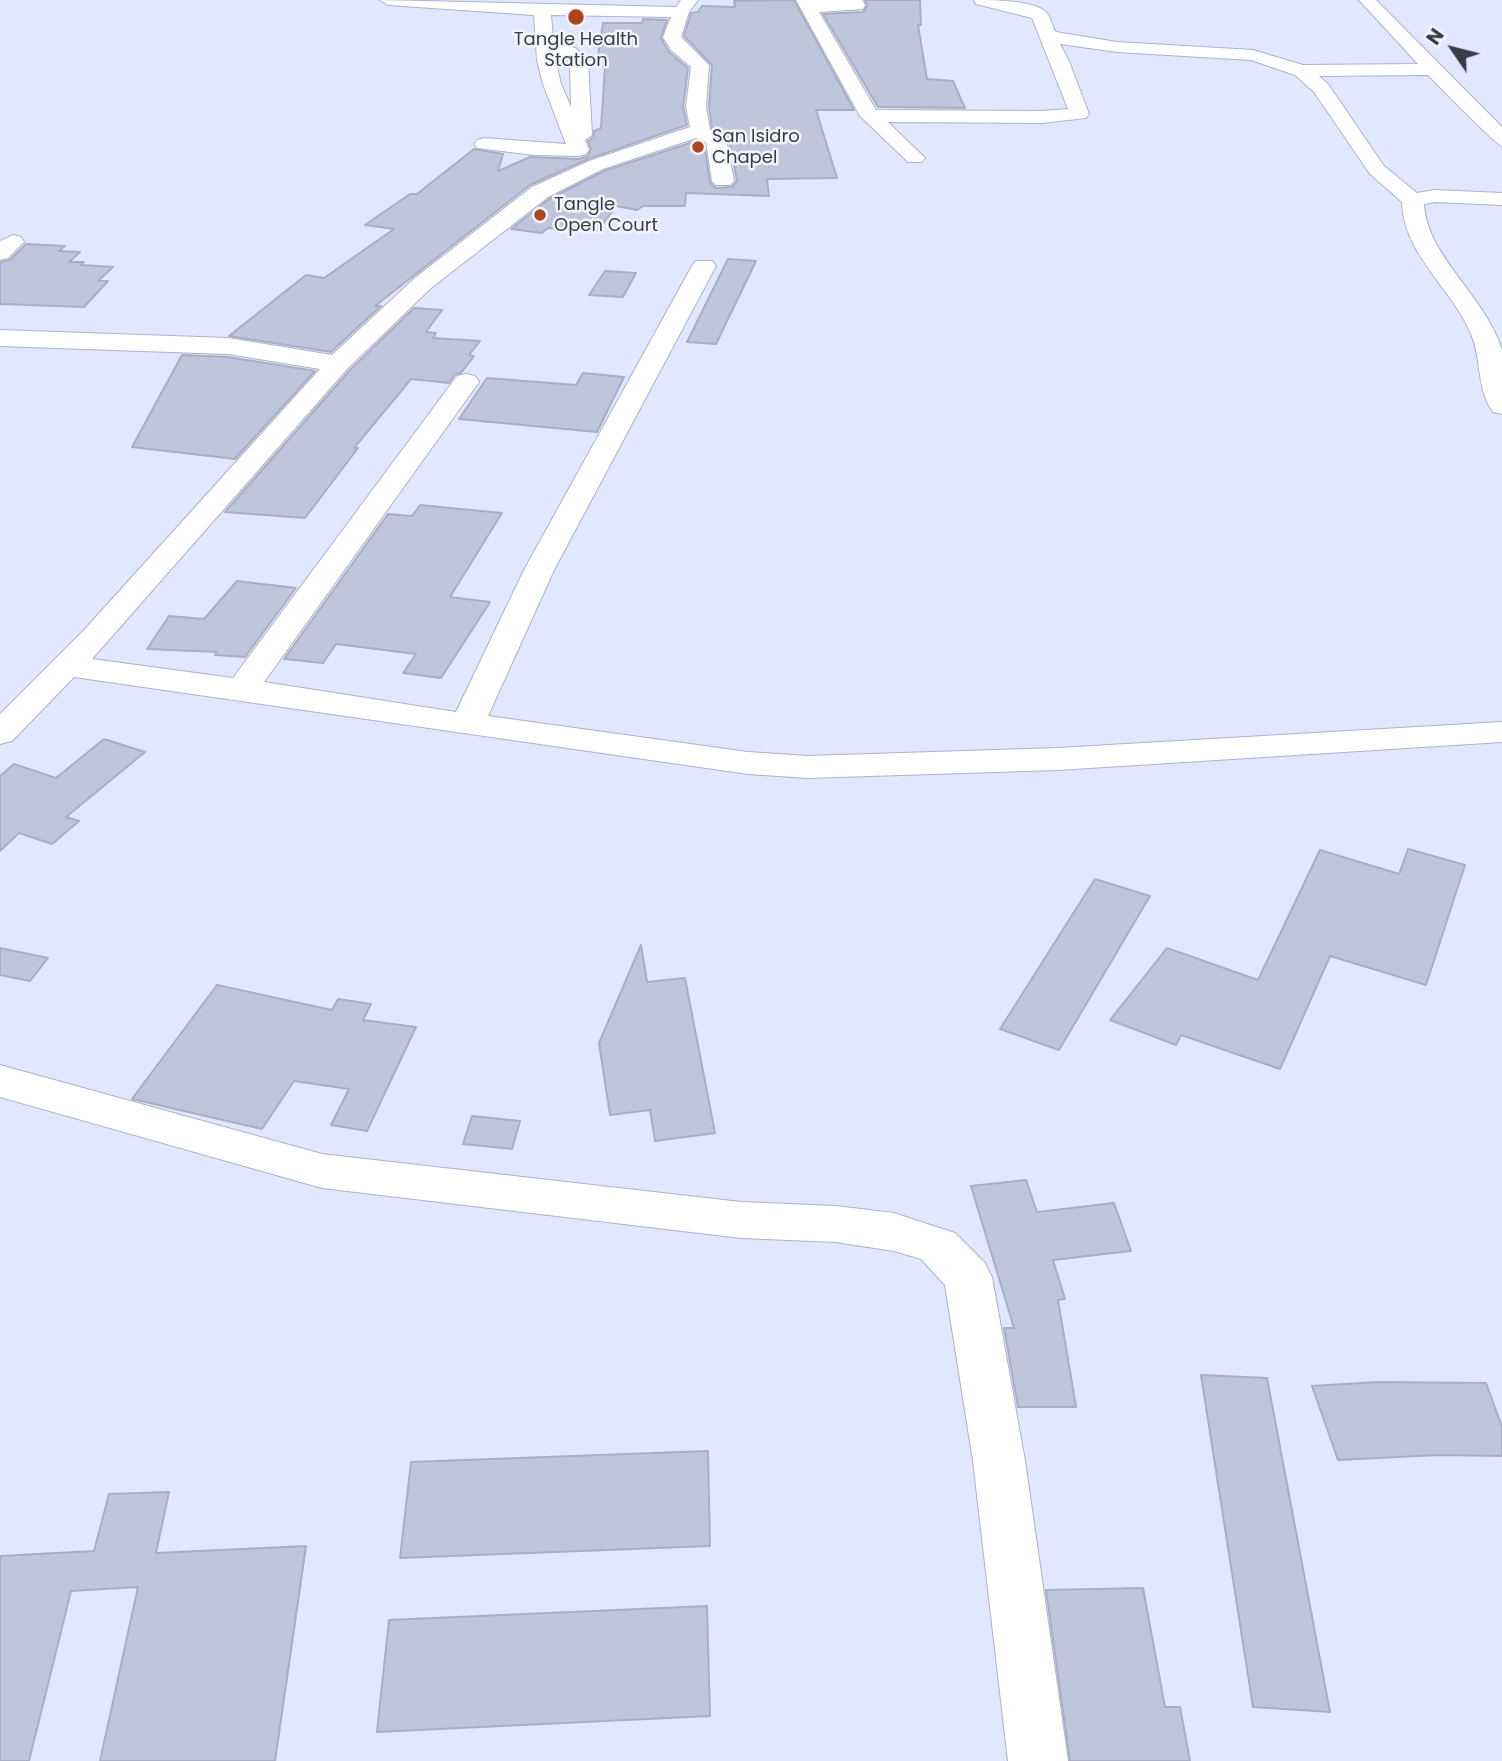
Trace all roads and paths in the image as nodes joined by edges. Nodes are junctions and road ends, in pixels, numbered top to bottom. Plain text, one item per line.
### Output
1 (388, 0) edge
2 (853, 0) edge
3 (982, 0) edge
4 (1367, 0) edge
5 (806, 3) edge
6 (685, 6) edge
7 (542, 10) junction
8 (1050, 36) junction
9 (544, 42) junction
10 (1434, 69) junction
11 (1302, 71) junction
12 (870, 116) junction
13 (698, 132) junction
14 (1502, 140) edge
15 (484, 144) dead end
16 (588, 157) junction
17 (915, 158) dead end
18 (723, 181) dead end
19 (1502, 199) edge
20 (1413, 200) junction
21 (704, 266) dead end
22 (0, 338) edge
23 (338, 364) junction
24 (466, 382) dead end
25 (1502, 406) edge
26 (66, 666) junction
27 (243, 689) junction
28 (467, 724) junction
29 (1502, 732) edge
30 (0, 734) edge
31 (0, 1081) edge
32 (1038, 1761) edge

1 - 7 street
2 - 5 street
3 - 8 street
4 - 10 street
5 - 12 street
6 - 7 street
6 - 13 street
7 - 9 street
8 - 11 street
8 - 12 street
9 - 16 street
9 - 16 street
10 - 11 street
10 - 14 street
11 - 20 street
12 - 17 street
13 - 16 street
13 - 18 street
15 - 16 street
16 - 23 street
19 - 20 street
20 - 25 street
21 - 28 street
22 - 23 street
23 - 26 street
24 - 27 street
26 - 27 street
26 - 30 street
27 - 28 street
28 - 29 street
31 - 32 street

